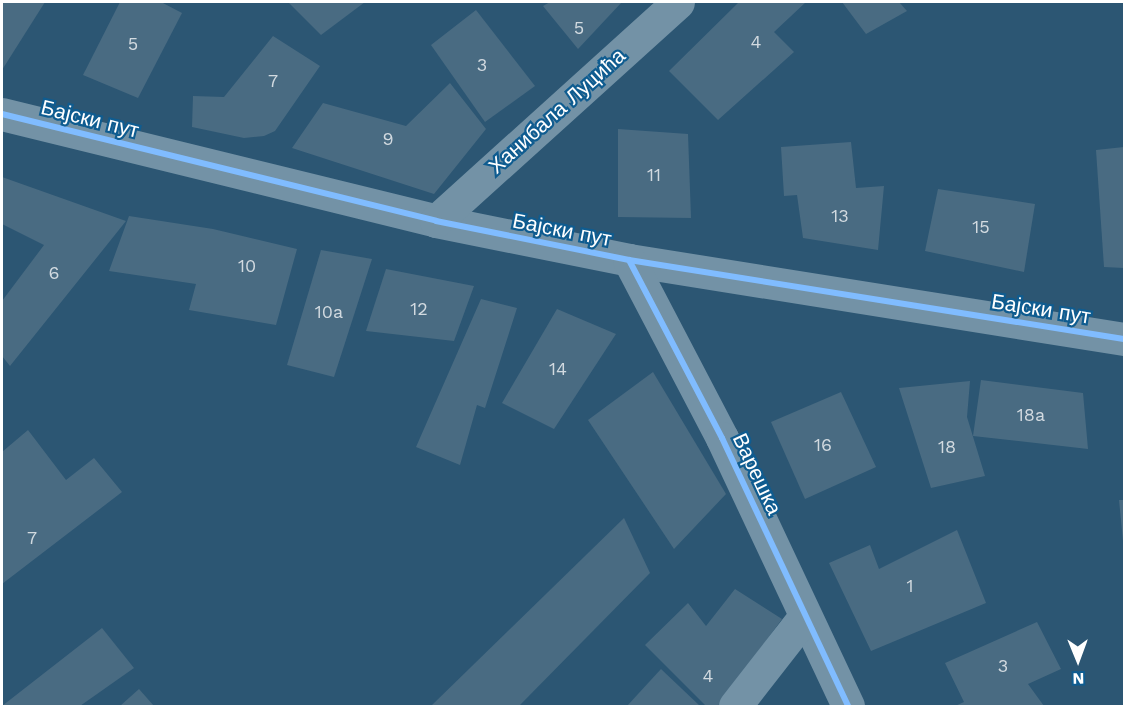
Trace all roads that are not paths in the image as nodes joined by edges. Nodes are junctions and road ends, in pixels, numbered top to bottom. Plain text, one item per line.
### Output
1 (678, 2) edge
2 (2, 114) edge
3 (436, 221) junction
4 (629, 260) junction
5 (1125, 339) edge
6 (805, 616) junction
7 (735, 706) edge
8 (848, 706) edge

1 - 3 street, Ханибала Луцића
2 - 3 street, Бајски пут
3 - 4 street, Бајски пут
4 - 5 street, Бајски пут
4 - 6 street, Варешка
6 - 7 street
6 - 8 street, Варешка

